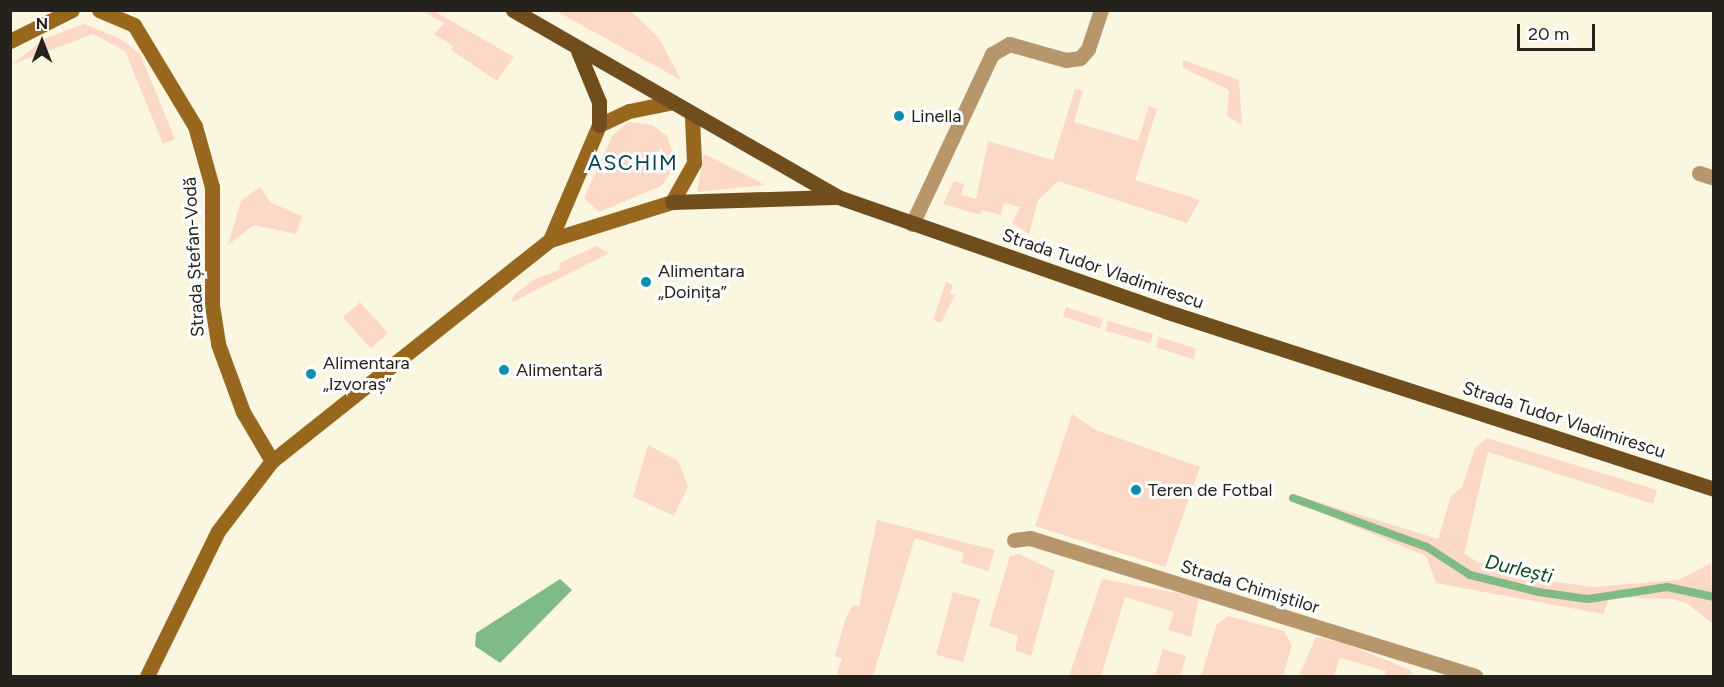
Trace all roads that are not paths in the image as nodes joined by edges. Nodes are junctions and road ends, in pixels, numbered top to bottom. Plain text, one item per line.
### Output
1 (72, 10) edge
2 (99, 10) edge
3 (513, 10) edge
4 (1101, 10) edge
5 (10, 41) edge
6 (578, 51) junction
7 (669, 103) junction
8 (693, 117) junction
9 (599, 125) junction
10 (837, 197) junction
11 (672, 202) junction
12 (912, 225) junction
13 (550, 240) junction
14 (272, 461) junction
15 (1713, 489) edge
16 (1014, 540) dead end
17 (147, 676) edge
18 (1475, 676) edge

1 - 5 street
2 - 14 street, Strada Ștefan-Vodă
3 - 6 main road, Strada Tudor Vladimirescu
4 - 12 street
6 - 7 main road, Strada Tudor Vladimirescu
6 - 9 main road
7 - 8 main road, Strada Tudor Vladimirescu
7 - 9 street
8 - 10 main road, Strada Tudor Vladimirescu
8 - 11 street
9 - 13 street
10 - 11 main road
10 - 12 main road, Strada Tudor Vladimirescu
11 - 13 street
12 - 15 main road, Strada Tudor Vladimirescu
13 - 14 street
14 - 17 street
16 - 18 street, Strada Chimiștilor

